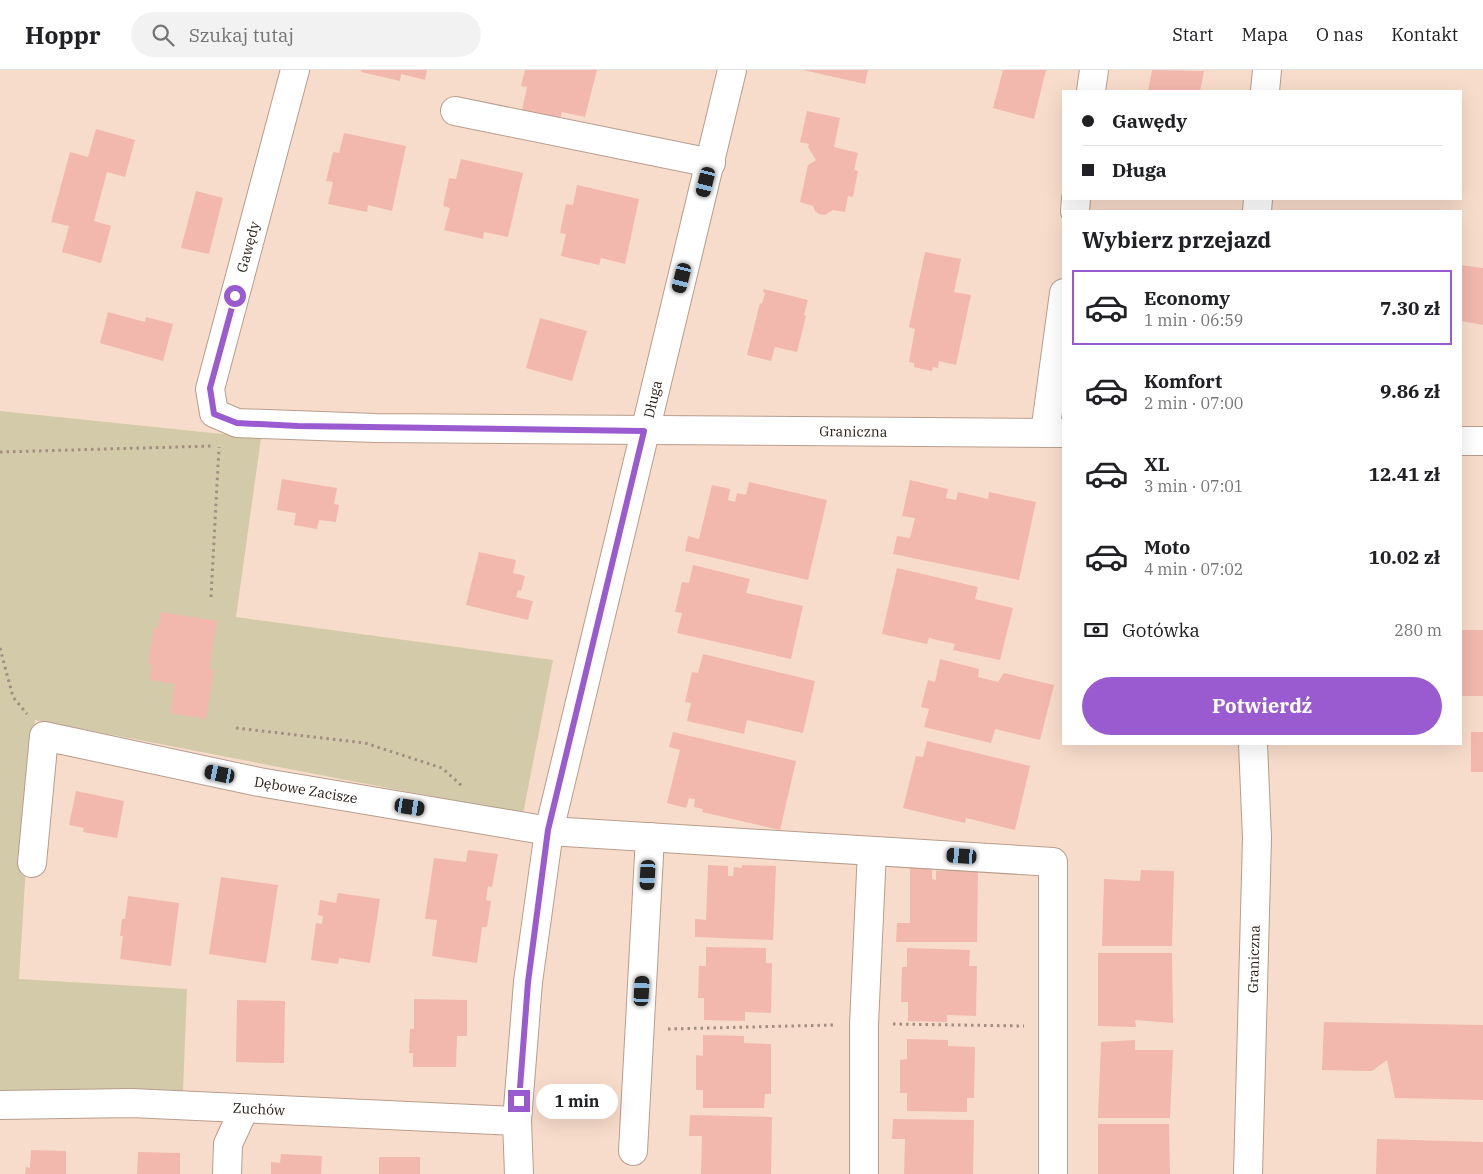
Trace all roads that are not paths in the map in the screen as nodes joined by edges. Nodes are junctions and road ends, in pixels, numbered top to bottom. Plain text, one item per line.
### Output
1 (295, 70) edge
2 (732, 70) edge
3 (1094, 70) edge
4 (1267, 70) edge
5 (1091, 90) edge
6 (1265, 90) edge
7 (455, 111) dead end
8 (711, 163) junction
9 (1062, 321) edge
10 (644, 431) junction
11 (1054, 433) edge
12 (1462, 441) edge
13 (1483, 441) edge
14 (1253, 745) edge
15 (548, 830) junction
16 (650, 837) junction
17 (872, 851) junction
18 (32, 863) dead end
19 (0, 1105) edge
20 (244, 1109) junction
21 (517, 1121) junction
22 (633, 1151) dead end
23 (227, 1174) edge
24 (519, 1174) edge
25 (864, 1174) edge
26 (1053, 1174) edge
27 (1248, 1174) edge

1 - 10 street, Gawędy
2 - 8 street, Długa
3 - 5 street
4 - 6 street
7 - 8 street
8 - 10 street, Długa
9 - 11 street
10 - 11 street, Graniczna
10 - 15 street, Długa
12 - 13 street
14 - 27 street, Graniczna
15 - 16 street, Dębowe Zacisze
15 - 18 street, Dębowe Zacisze
15 - 21 street, Długa
16 - 17 street, Dębowe Zacisze
16 - 22 street
17 - 25 street
17 - 26 street, Dębowe Zacisze
19 - 20 street, Zuchów
20 - 21 street, Zuchów
20 - 23 street
21 - 24 street, Długa

